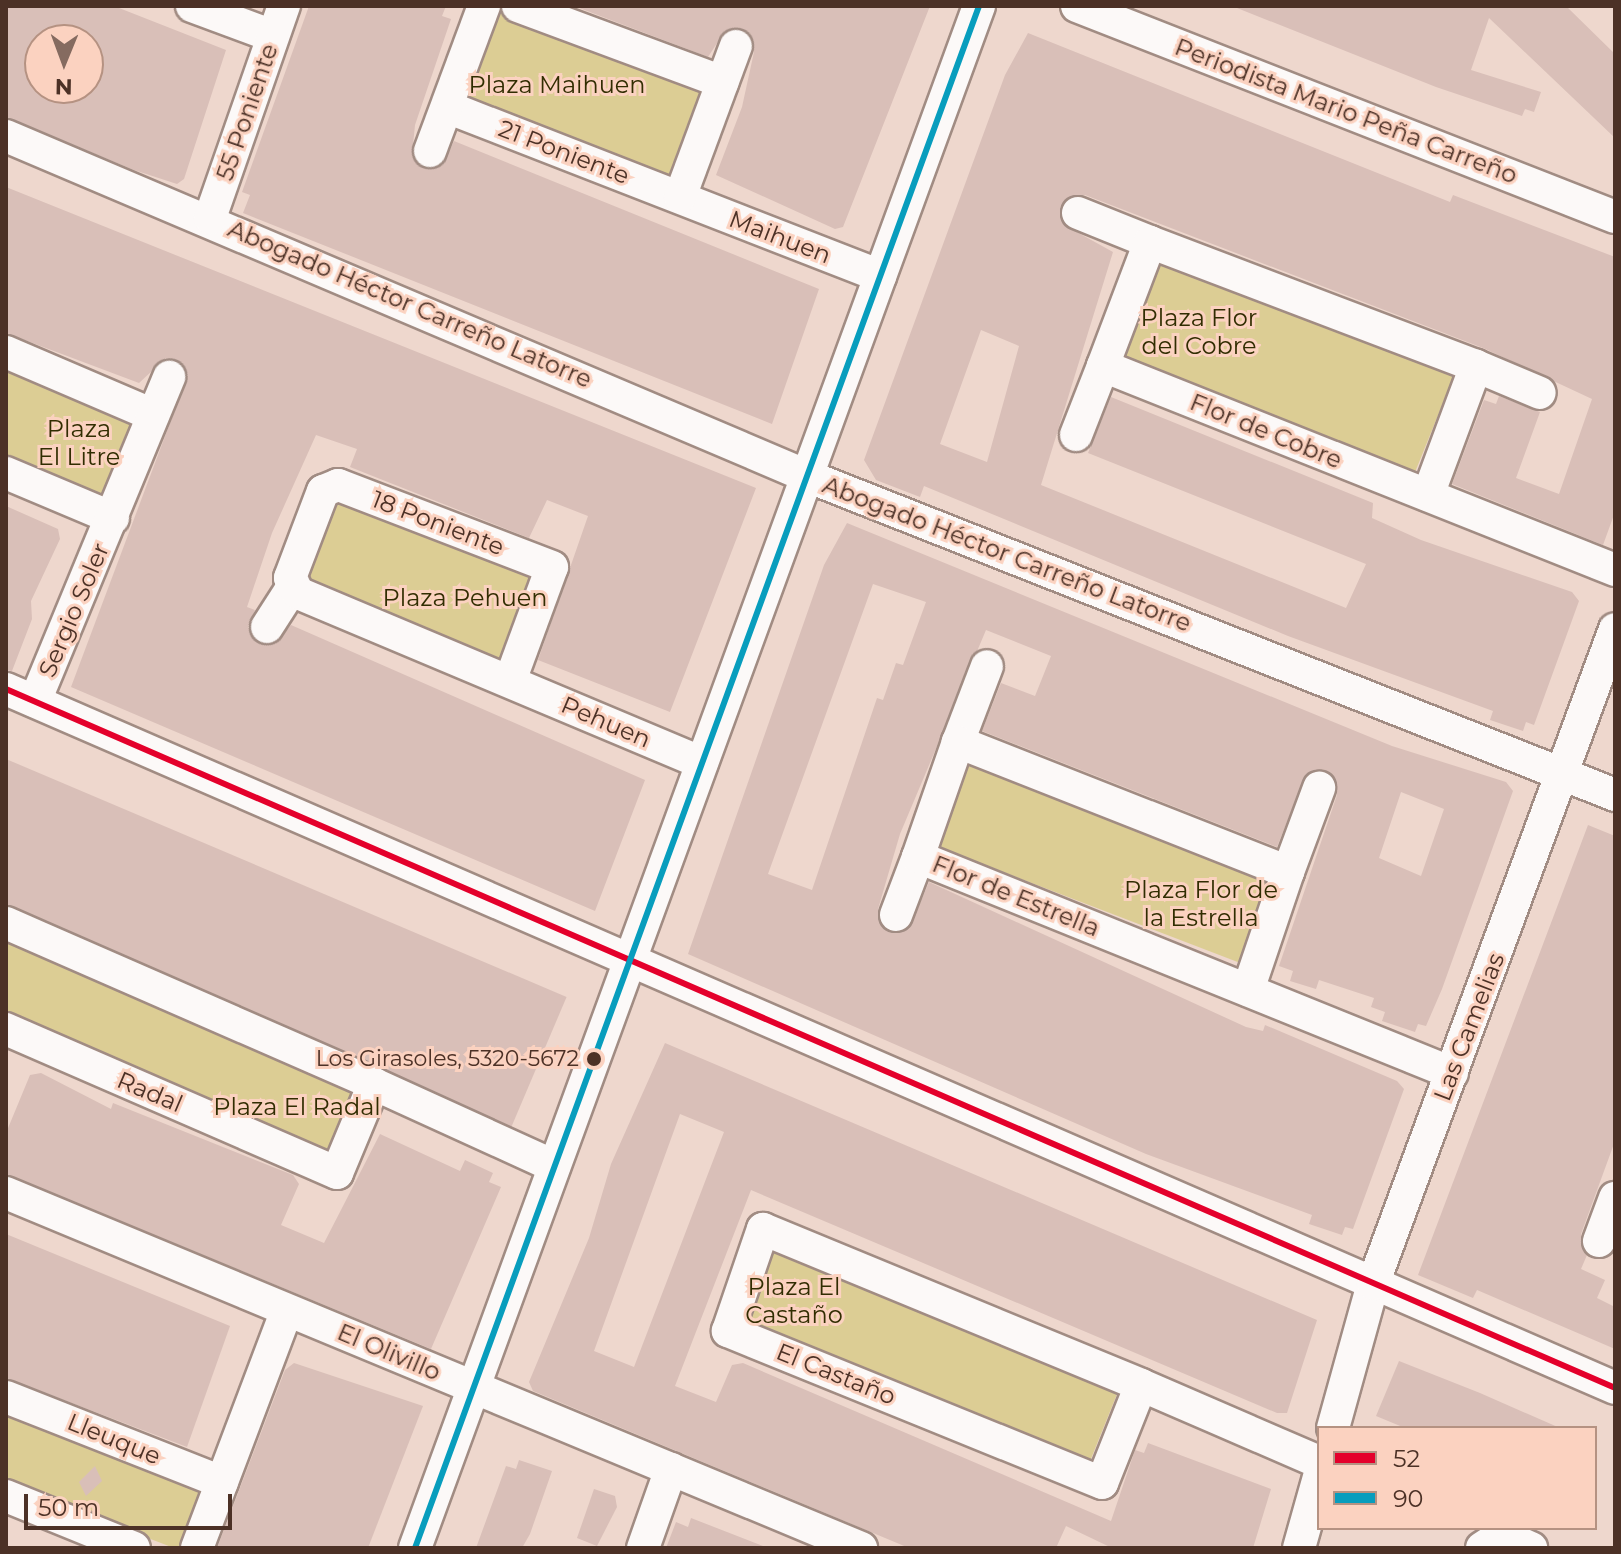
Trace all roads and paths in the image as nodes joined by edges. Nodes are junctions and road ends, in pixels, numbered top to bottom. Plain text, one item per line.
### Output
1 (192, 6) edge
2 (284, 6) edge
3 (484, 6) edge
4 (518, 6) edge
5 (979, 6) edge
6 (1077, 6) edge
7 (273, 36) junction
8 (736, 46) dead end
9 (722, 82) junction
10 (447, 107) junction
11 (6, 136) edge
12 (430, 151) dead end
13 (680, 197) junction
14 (1078, 213) dead end
15 (1615, 217) edge
16 (210, 218) junction
17 (1150, 242) junction
18 (880, 276) junction
19 (6, 352) edge
20 (1103, 366) junction
21 (1476, 366) junction
22 (169, 377) dead end
23 (1540, 393) dead end
24 (153, 415) junction
25 (1076, 435) dead end
26 (6, 473) edge
27 (807, 476) junction
28 (1428, 495) junction
29 (113, 518) junction
30 (1615, 570) edge
31 (292, 582) junction
32 (267, 627) dead end
33 (1615, 629) edge
34 (987, 666) dead end
35 (510, 681) junction
36 (20, 695) edge
37 (958, 742) junction
38 (702, 763) junction
39 (1564, 773) junction
40 (1319, 788) dead end
41 (1615, 795) edge
42 (918, 857) junction
43 (1288, 872) junction
44 (896, 915) dead end
45 (6, 923) edge
46 (629, 961) junction
47 (1248, 990) junction
48 (6, 1029) edge
49 (1452, 1073) junction
50 (374, 1084) junction
51 (554, 1166) junction
52 (6, 1193) edge
53 (1615, 1198) edge
54 (1599, 1241) dead end
55 (1373, 1284) junction
56 (287, 1310) junction
57 (1141, 1385) junction
58 (473, 1387) junction
59 (1615, 1388) edge
60 (6, 1397) edge
61 (1334, 1426) edge
62 (1317, 1461) edge
63 (671, 1469) junction
64 (222, 1482) junction
65 (1317, 1484) edge
66 (6, 1496) edge
67 (134, 1548) edge
68 (197, 1548) edge
69 (415, 1548) edge
70 (643, 1548) edge
71 (861, 1548) edge
72 (1300, 1548) edge
73 (1482, 1548) edge
74 (1531, 1548) edge

1 - 7 street
2 - 7 street, 55 Poniente
3 - 10 street
4 - 9 street
5 - 18 street
6 - 15 street, Periodista Mario Peña Carreño
7 - 16 street, 55 Poniente
8 - 9 street
9 - 13 street
10 - 12 street
10 - 13 street, 21 Poniente
11 - 16 street, Abogado Héctor Carreño Latorre
13 - 18 street, Maihuen
14 - 17 street
16 - 27 street, Abogado Héctor Carreño Latorre
17 - 20 street
17 - 21 street
18 - 27 street
19 - 24 street
20 - 25 street
20 - 28 street, Flor de Cobre
21 - 23 street
21 - 28 street
22 - 24 street, Sergio Soler
24 - 29 street, Sergio Soler
26 - 29 street
27 - 38 street
27 - 39 street, Abogado Héctor Carreño Latorre
28 - 30 street, Flor de Cobre
29 - 36 street, Sergio Soler
31 - 32 street
31 - 35 street, Pehuen
31 - 35 street, 18 Poniente
33 - 39 street, Las Camelias
34 - 37 street, Flor de Estrella
35 - 38 street, Pehuen
36 - 46 street
37 - 42 street, Flor de Estrella
37 - 43 street
38 - 46 street
39 - 41 street, Abogado Héctor Carreño Latorre
39 - 49 street, Las Camelias
40 - 43 street
42 - 44 street, Flor de Estrella
42 - 47 street, Flor de Estrella
43 - 47 street
45 - 50 street
46 - 51 street
46 - 55 street
47 - 49 street, Flor de Estrella
48 - 50 street, Radal
49 - 55 street, Las Camelias
50 - 51 street
51 - 58 street
52 - 56 street, El Olivillo
53 - 54 street
55 - 59 street
55 - 61 street, Las Camelias
56 - 58 street, El Olivillo
56 - 64 street
57 - 57 street, El Castaño
57 - 62 street, El Castaño
58 - 63 street, El Olivillo
58 - 69 street
60 - 64 street, Lleuque
63 - 70 street
63 - 71 street, El Olivillo
64 - 68 street
65 - 72 street
66 - 67 street
73 - 74 street

